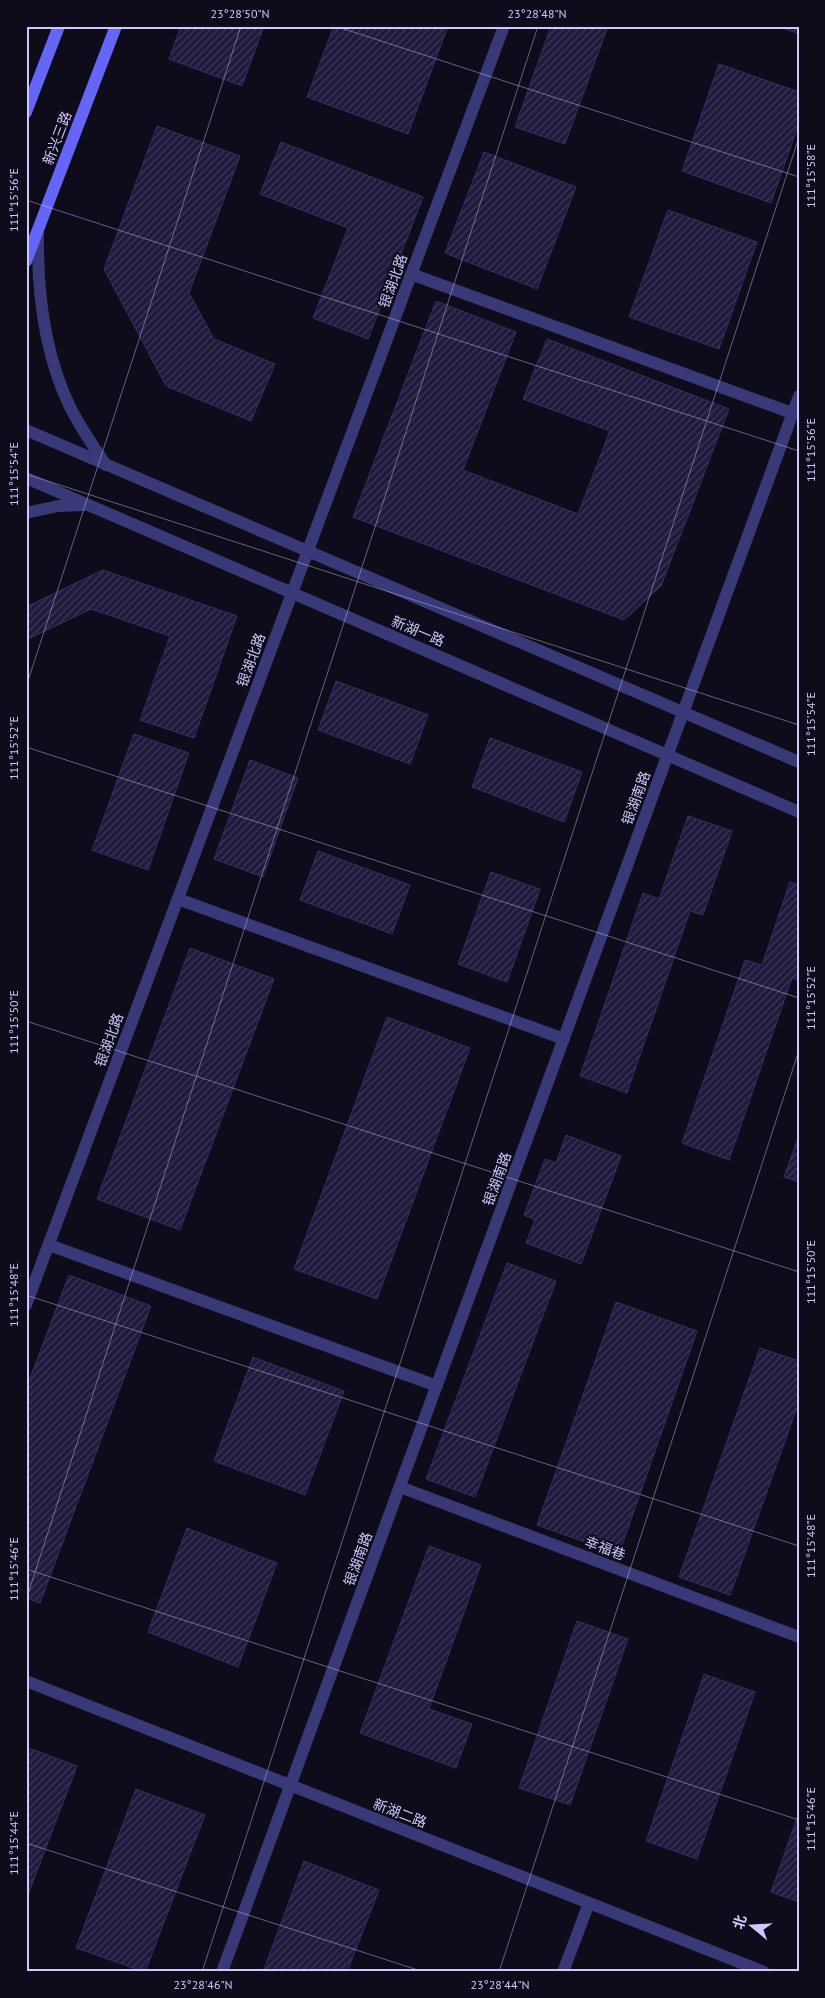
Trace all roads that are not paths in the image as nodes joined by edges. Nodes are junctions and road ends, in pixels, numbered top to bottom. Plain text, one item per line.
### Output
1 (59, 26) edge
2 (116, 26) edge
3 (504, 26) edge
4 (26, 112) edge
5 (38, 230) junction
6 (26, 261) edge
7 (411, 274) junction
8 (799, 396) edge
9 (792, 413) junction
10 (26, 430) edge
11 (106, 464) junction
12 (26, 478) edge
13 (88, 505) junction
14 (26, 514) edge
15 (308, 551) junction
16 (292, 592) junction
17 (683, 712) junction
18 (668, 755) junction
19 (799, 762) edge
20 (799, 812) edge
21 (178, 899) junction
22 (564, 1039) junction
23 (49, 1245) junction
24 (26, 1305) edge
25 (437, 1386) junction
26 (400, 1487) junction
27 (799, 1637) edge
28 (26, 1681) edge
29 (290, 1786) junction
30 (589, 1903) junction
31 (222, 1972) edge
32 (563, 1972) edge
33 (764, 1972) edge

1 - 4 main road
2 - 5 main road, 新兴三路
3 - 7 street, 银湖北路
5 - 6 main road, 新兴三路
5 - 11 street
7 - 9 street
7 - 15 street, 银湖北路
8 - 9 street, 银湖南路
9 - 17 street, 银湖南路
10 - 11 street
11 - 15 street
12 - 13 street, 新湖一路
13 - 14 street
13 - 16 street, 新湖一路
15 - 16 street, 银湖北路
15 - 17 street
16 - 18 street, 新湖一路
16 - 21 street, 银湖北路
17 - 18 street, 银湖南路
17 - 19 street
18 - 20 street, 新湖一路
18 - 22 street, 银湖南路
21 - 22 street
21 - 23 street, 银湖北路
22 - 25 street, 银湖南路
23 - 24 street, 银湖北路
23 - 25 street
25 - 26 street, 银湖南路
26 - 27 street, 幸福巷
26 - 29 street, 银湖南路
28 - 29 street, 新湖二路
29 - 30 street, 新湖二路
29 - 31 street, 银湖南路
30 - 32 street
30 - 33 street, 新湖二路

